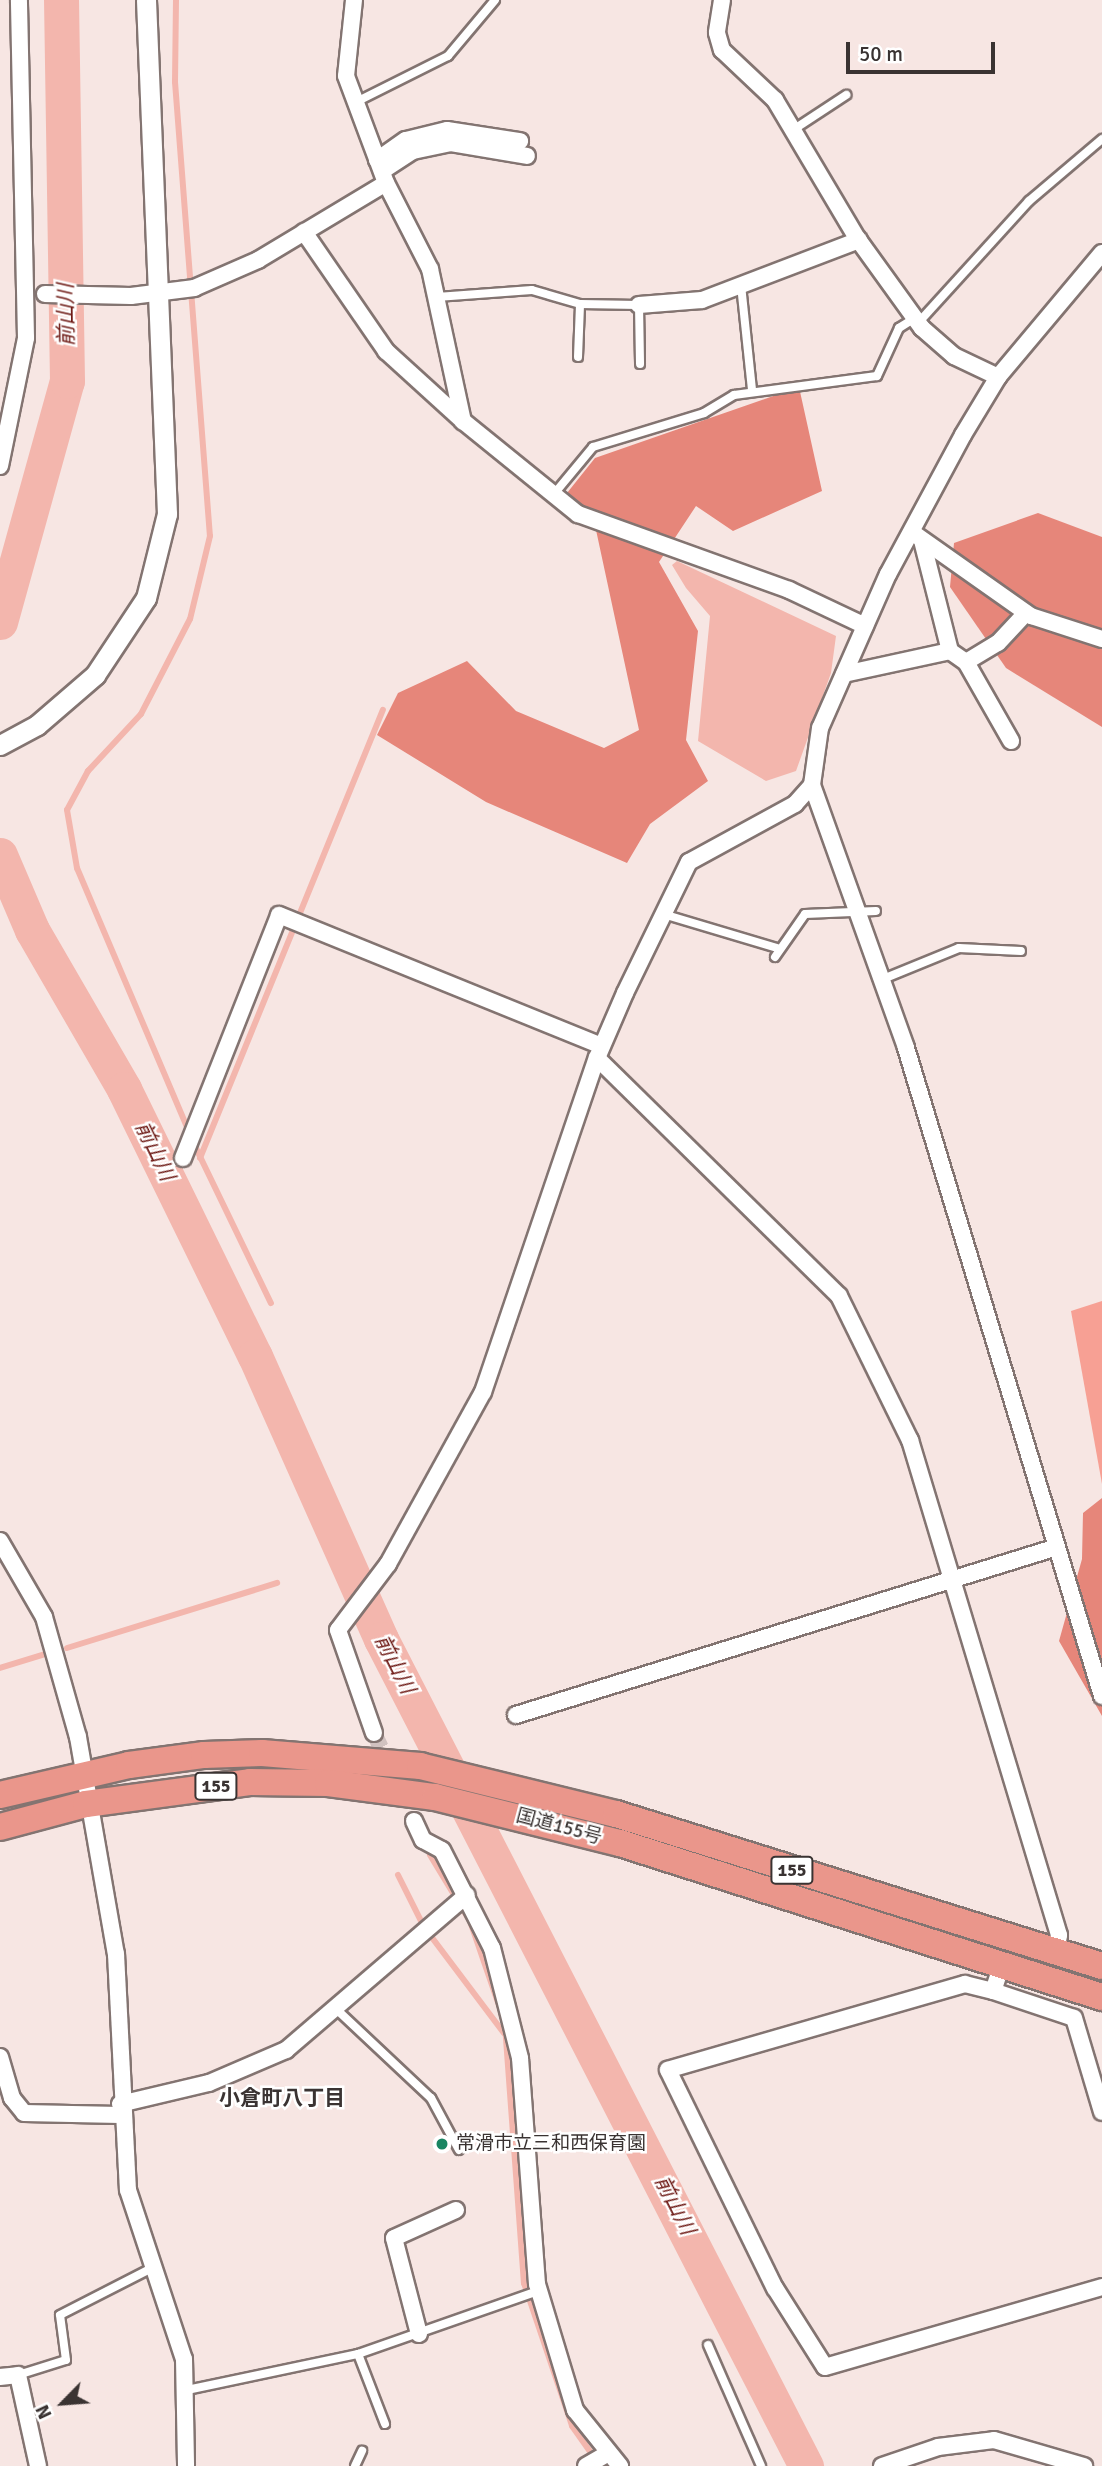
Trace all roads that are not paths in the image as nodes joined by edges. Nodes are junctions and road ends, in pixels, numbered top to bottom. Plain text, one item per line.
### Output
1 (19, 0) edge
2 (146, 0) edge
3 (354, 0) edge
4 (495, 0) edge
5 (722, 0) edge
6 (846, 95) dead end
7 (354, 103) junction
8 (793, 131) junction
9 (1102, 139) edge
10 (523, 148) dead end
11 (382, 171) junction
12 (304, 232) junction
13 (859, 240) junction
14 (1102, 253) edge
15 (741, 283) junction
16 (46, 294) dead end
17 (158, 294) junction
18 (437, 297) junction
19 (580, 304) junction
20 (639, 306) junction
21 (916, 321) junction
22 (579, 357) dead end
23 (640, 363) dead end
24 (999, 377) junction
25 (752, 390) junction
26 (463, 421) junction
27 (3, 447) edge
28 (0, 466) edge
29 (554, 494) junction
30 (917, 536) junction
31 (1027, 613) junction
32 (865, 626) junction
33 (1102, 639) edge
34 (950, 651) junction
35 (966, 662) junction
36 (845, 674) junction
37 (1011, 741) dead end
38 (0, 745) edge
39 (812, 785) junction
40 (868, 912) junction
41 (663, 914) junction
42 (1021, 951) dead end
43 (883, 979) junction
44 (599, 1052) junction
45 (183, 1157) dead end
46 (0, 1541) edge
47 (1057, 1547) junction
48 (953, 1579) junction
49 (1102, 1696) edge
50 (516, 1715) dead end
51 (374, 1733) tunnel mouth
52 (83, 1775) junction
53 (0, 1795) edge
54 (86, 1804) junction
55 (414, 1821) dead end
56 (0, 1827) edge
57 (467, 1895) junction
58 (1056, 1953) junction
59 (1102, 1966) edge
60 (997, 1979) junction
61 (1102, 1997) edge
62 (334, 2007) junction
63 (0, 2057) edge
64 (120, 2110) junction
65 (1102, 2112) edge
66 (459, 2150) dead end
67 (456, 2210) dead end
68 (152, 2268) junction
69 (1102, 2287) edge
70 (538, 2291) junction
71 (419, 2334) junction
72 (708, 2344) dead end
73 (358, 2354) junction
74 (18, 2375) junction
75 (0, 2377) edge
76 (187, 2389) junction
77 (385, 2424) dead end
78 (362, 2451) dead end
79 (605, 2455) junction
80 (38, 2466) edge
81 (186, 2466) edge
82 (355, 2466) edge
83 (586, 2466) edge
84 (620, 2466) edge
85 (761, 2466) edge
86 (882, 2466) edge
87 (1084, 2466) edge

1 - 27 street
2 - 17 street
3 - 7 street
4 - 7 lane
5 - 8 street
6 - 8 lane
7 - 11 street
8 - 13 street
9 - 21 lane
10 - 11 street
11 - 12 street
11 - 18 street
12 - 17 street
12 - 26 street
13 - 15 street
13 - 21 street
14 - 24 street
15 - 20 street
15 - 25 lane
16 - 17 street
17 - 38 street
18 - 19 lane
18 - 26 street
19 - 20 lane
19 - 22 lane
20 - 23 lane
21 - 24 street
21 - 25 lane
24 - 30 street
25 - 29 lane
26 - 29 street
27 - 28 street
29 - 32 street
30 - 31 street
30 - 32 street
30 - 34 street
31 - 33 street
31 - 35 street
32 - 36 street
34 - 35 street
34 - 36 street
35 - 37 street
36 - 39 street
39 - 40 street
39 - 41 street
40 - 41 lane
40 - 43 street
41 - 44 street
42 - 43 lane
43 - 47 street
44 - 45 street
44 - 48 street
44 - 51 street
46 - 52 street
47 - 48 street
47 - 49 street
48 - 50 street
48 - 58 street
52 - 53 highway, 国道155号 / 155
52 - 54 street
52 - 58 highway, 国道155号 / 155
54 - 56 highway, 国道155号 / 155
54 - 60 highway, 国道155号 / 155
54 - 64 street
55 - 57 street
57 - 62 street
57 - 70 street
58 - 59 highway, 国道155号 / 155
60 - 61 highway, 国道155号 / 155
60 - 65 street
60 - 69 street
62 - 64 street
62 - 66 lane
63 - 64 street
64 - 68 street
67 - 71 street
68 - 74 lane
68 - 76 street
70 - 71 lane
70 - 79 street
71 - 73 lane
72 - 85 lane
73 - 76 lane
73 - 77 lane
74 - 75 street
74 - 80 street
76 - 81 street
78 - 82 lane
79 - 83 street
79 - 84 street
86 - 87 street

